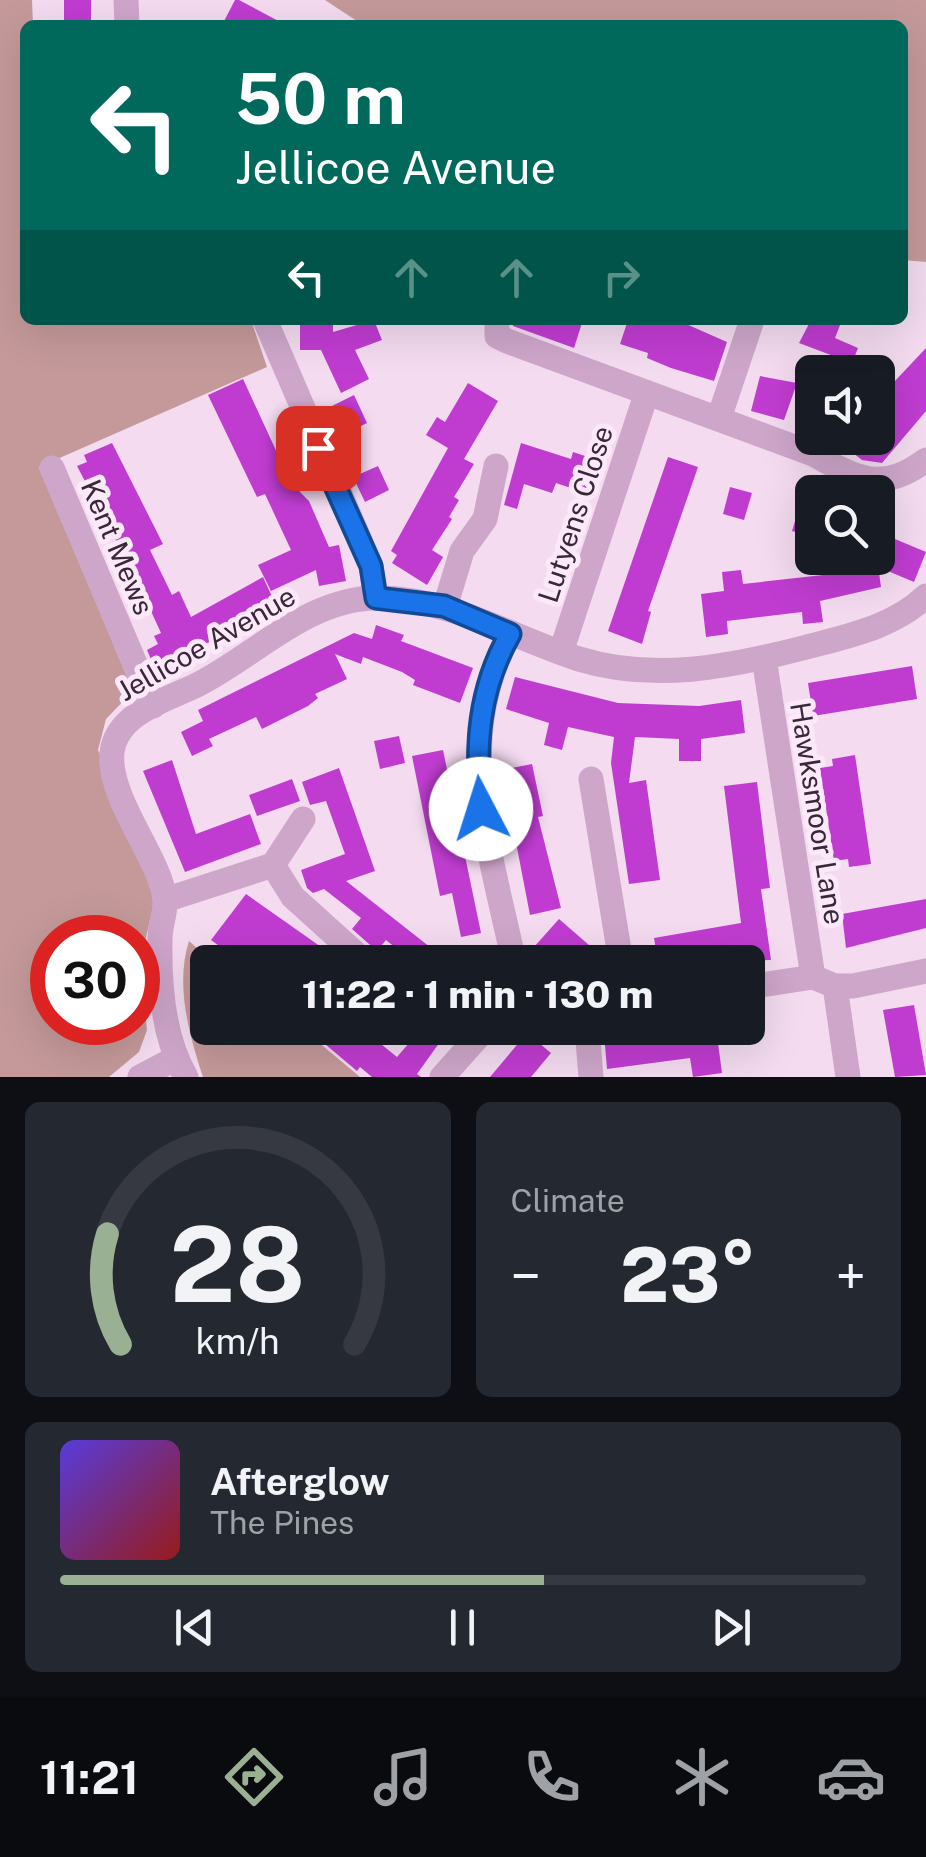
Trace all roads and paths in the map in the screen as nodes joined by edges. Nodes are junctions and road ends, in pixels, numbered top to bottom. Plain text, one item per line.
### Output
1 (267, 325) edge
2 (497, 325) edge
3 (750, 325) edge
4 (646, 395) junction
5 (718, 418) junction
6 (926, 460) edge
7 (496, 466) dead end
8 (52, 468) dead end
9 (926, 596) edge
10 (376, 598) junction
11 (444, 606) junction
12 (510, 634) junction
13 (562, 652) junction
14 (764, 658) junction
15 (153, 706) junction
16 (591, 779) dead end
17 (304, 819) dead end
18 (273, 866) junction
19 (165, 900) junction
20 (346, 945) edge
21 (510, 945) edge
22 (618, 945) edge
23 (926, 972) edge
24 (824, 982) junction
25 (765, 986) edge
26 (471, 1045) edge
27 (588, 1045) edge
28 (181, 1068) edge
29 (140, 1077) edge
30 (442, 1077) edge
31 (591, 1077) edge
32 (848, 1077) edge

1 - 10 street
2 - 4 street
3 - 5 street
4 - 5 street
4 - 13 street, Lutyens Close
5 - 6 street
7 - 11 street
8 - 15 street, Kent Mews
9 - 14 street, Jellicoe Avenue
10 - 11 street, Jellicoe Avenue
10 - 15 street, Jellicoe Avenue
11 - 12 street, Jellicoe Avenue
12 - 13 street, Jellicoe Avenue
12 - 21 street
13 - 14 street, Jellicoe Avenue
14 - 24 street, Hawksmoor Lane
15 - 19 street, Jellicoe Avenue
16 - 22 street
17 - 18 street
18 - 19 street
18 - 20 street
19 - 28 street, Jellicoe Avenue
23 - 24 street
24 - 25 street
24 - 32 street, Hawksmoor Lane
26 - 30 street
27 - 31 street
28 - 29 street

